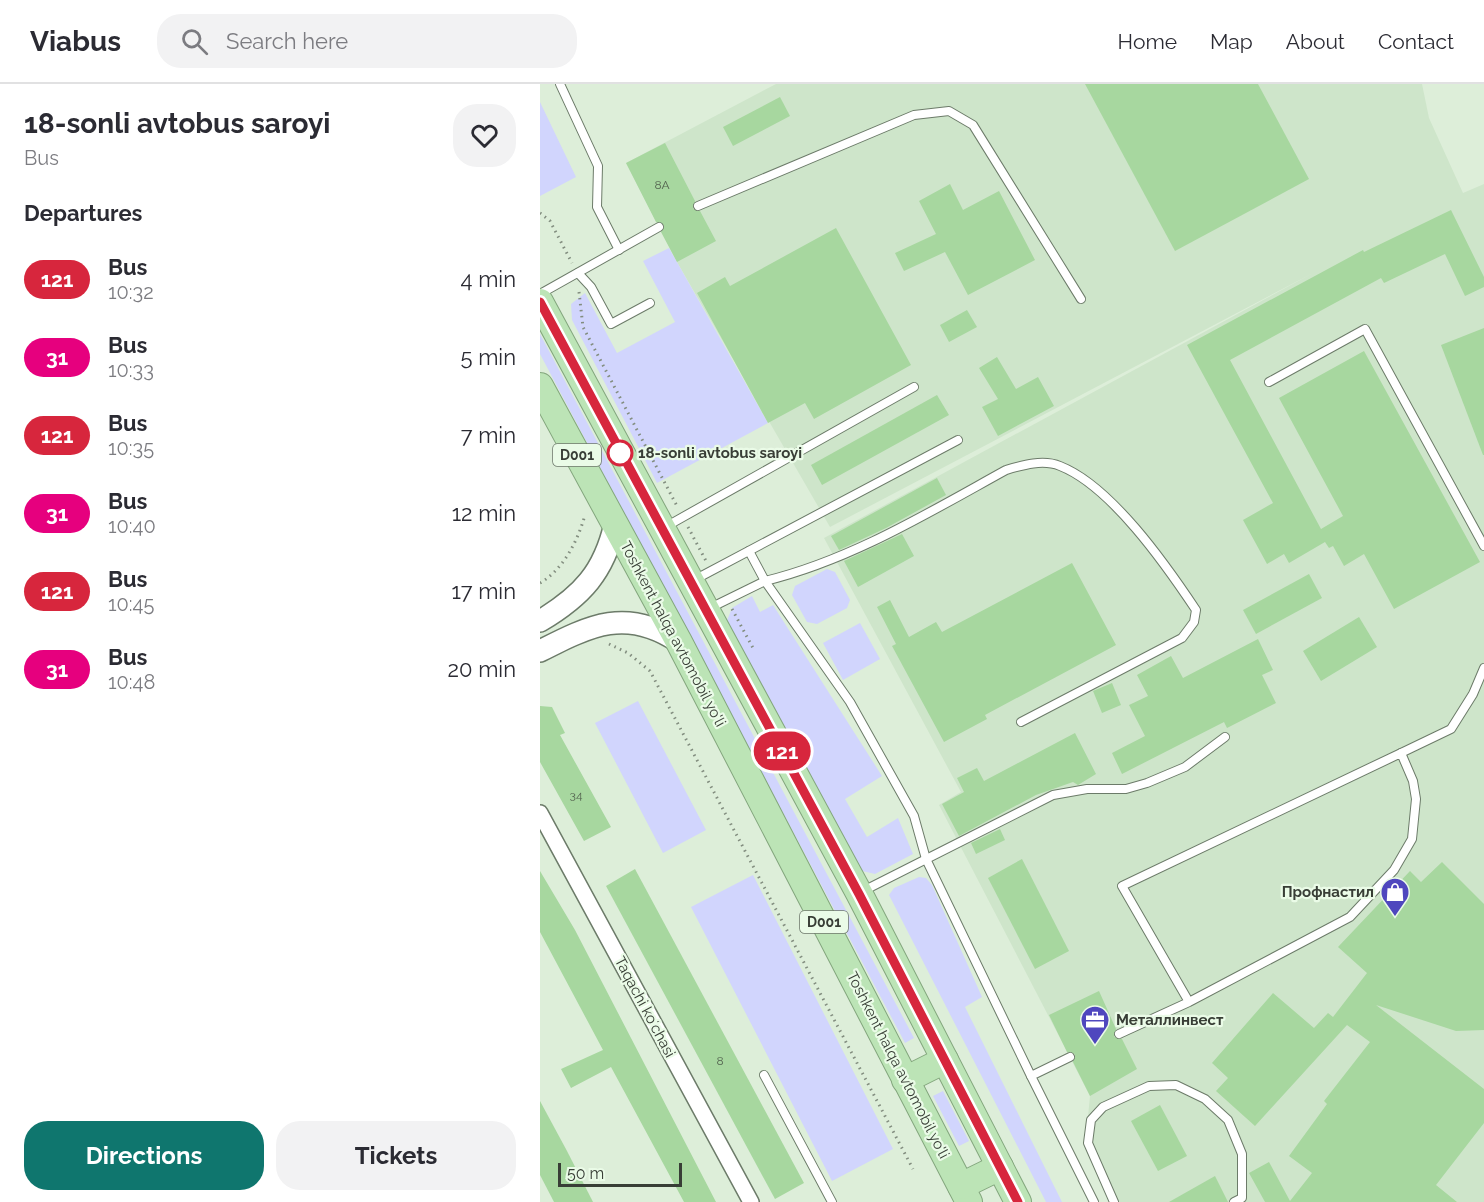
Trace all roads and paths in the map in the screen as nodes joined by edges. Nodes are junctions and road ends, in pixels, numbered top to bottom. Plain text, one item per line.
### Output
1 (560, 84) edge
2 (698, 206) dead end
3 (540, 213) edge
4 (659, 227) dead end
5 (620, 250) junction
6 (578, 273) junction
7 (540, 294) edge
8 (1081, 299) dead end
9 (540, 302) edge
10 (650, 303) dead end
11 (1269, 382) dead end
12 (540, 386) edge
13 (914, 387) dead end
14 (615, 389) dead end
15 (958, 440) dead end
16 (586, 513) dead end
17 (615, 524) junction
18 (661, 529) junction
19 (1484, 546) edge
20 (749, 551) junction
21 (765, 581) junction
22 (690, 582) junction
23 (540, 583) edge
24 (705, 610) junction
25 (540, 621) edge
26 (679, 642) junction
27 (608, 643) dead end
28 (541, 648) edge
29 (1484, 668) edge
30 (1021, 722) dead end
31 (1225, 737) dead end
32 (1401, 753) junction
33 (540, 813) edge
34 (926, 859) junction
35 (859, 894) junction
36 (1189, 1002) junction
37 (1119, 1034) dead end
38 (1070, 1058) dead end
39 (945, 1060) junction
40 (764, 1075) dead end
41 (1031, 1076) junction
42 (905, 1080) junction
43 (1000, 1167) junction
44 (913, 1169) dead end
45 (965, 1194) edge
46 (751, 1202) edge
47 (832, 1202) edge
48 (1018, 1202) edge
49 (1094, 1202) edge
50 (1114, 1202) edge
51 (1234, 1202) edge

1 - 5 lane
2 - 8 lane
3 - 6 path
4 - 5 lane
5 - 6 lane
6 - 7 lane
6 - 10 lane
6 - 14 path
9 - 18 highway, D001
11 - 19 lane
12 - 17 highway, Toshkent halqa avtomobil yo'li / D001
13 - 18 lane
15 - 20 lane
16 - 23 path
17 - 25 main road
17 - 26 highway, Toshkent halqa avtomobil yo'li / D001
18 - 22 highway, D001
20 - 21 lane
20 - 22 lane
21 - 24 lane
21 - 30 lane
21 - 34 lane
22 - 24 highway, D001
24 - 35 highway, D001
26 - 28 main road
26 - 42 highway, Toshkent halqa avtomobil yo'li / D001
27 - 44 path
29 - 32 lane
31 - 34 lane
32 - 36 lane
32 - 36 lane
33 - 46 street, Taqachi koʻchasi
34 - 35 lane
34 - 41 lane
35 - 39 highway, D001
36 - 37 lane
38 - 41 lane
39 - 42 highway
39 - 43 highway, D001
40 - 47 lane
41 - 49 lane
42 - 45 highway, Toshkent halqa avtomobil yo'li / D001
43 - 45 highway
43 - 48 highway, D001
50 - 51 lane

